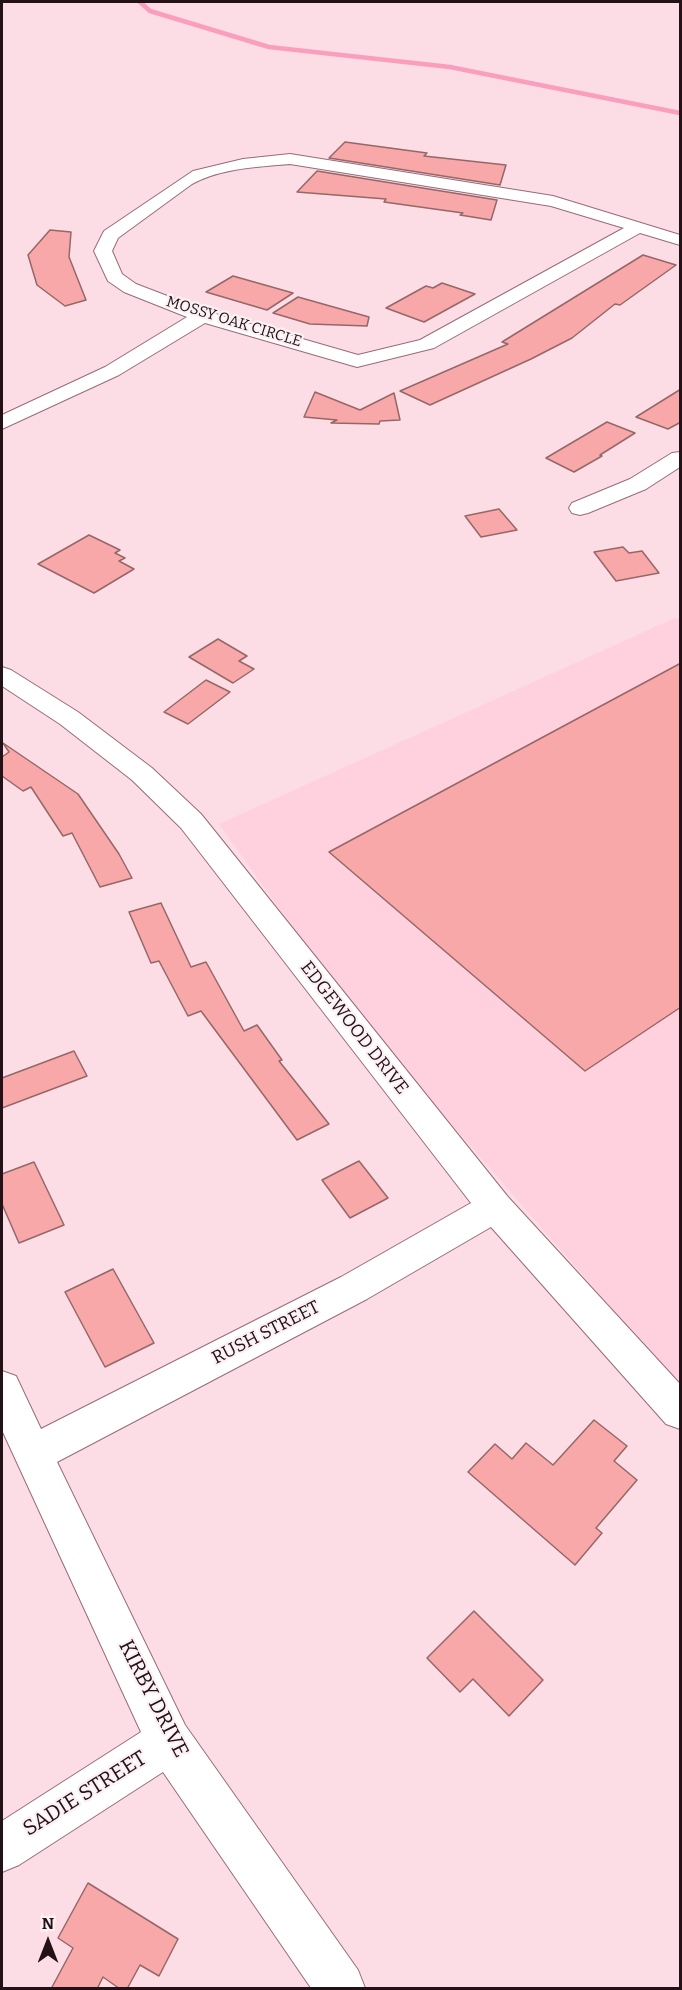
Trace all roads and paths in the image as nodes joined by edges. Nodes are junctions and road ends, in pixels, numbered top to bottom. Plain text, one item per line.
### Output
1 (637, 228) junction
2 (681, 240) edge
3 (202, 316) junction
4 (2, 423) edge
5 (681, 458) edge
6 (580, 508) dead end
7 (2, 675) edge
8 (495, 1207) junction
9 (2, 1389) edge
10 (681, 1411) edge
11 (34, 1453) junction
12 (170, 1741) junction
13 (2, 1848) edge
14 (339, 1989) edge

1 - 2 street, MOSSY OAK CIRCLE
1 - 3 street, MOSSY OAK CIRCLE
1 - 3 street, MOSSY OAK CIRCLE
3 - 4 street
5 - 6 street
7 - 8 street, EDGEWOOD DRIVE
8 - 10 street, EDGEWOOD DRIVE
8 - 11 street, RUSH STREET
9 - 11 street, KIRBY DRIVE
11 - 12 street, KIRBY DRIVE
12 - 13 street, SADIE STREET
12 - 14 street, KIRBY DRIVE

